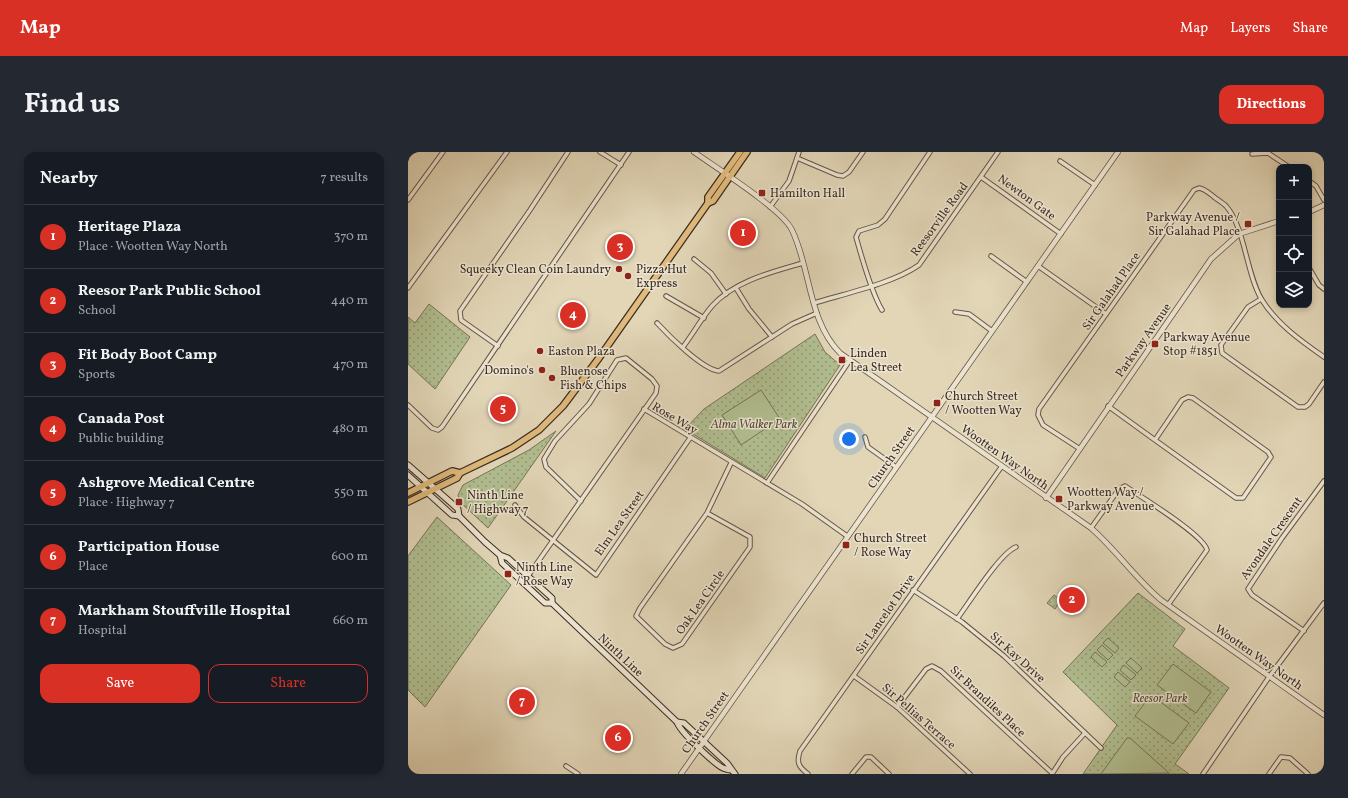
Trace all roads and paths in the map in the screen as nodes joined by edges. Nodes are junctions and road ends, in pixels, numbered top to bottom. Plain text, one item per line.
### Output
1 (443, 152) edge
2 (507, 152) edge
3 (568, 152) edge
4 (600, 152) edge
5 (629, 152) edge
6 (694, 152) edge
7 (740, 152) edge
8 (747, 152) edge
9 (800, 152) edge
10 (864, 152) edge
11 (930, 152) edge
12 (998, 152) edge
13 (1118, 152) edge
14 (1252, 154) dead end
15 (798, 158) junction
16 (1060, 161) dead end
17 (1284, 164) edge
18 (620, 165) junction
19 (725, 173) junction
20 (981, 176) junction
21 (730, 177) junction
22 (1312, 183) edge
23 (1095, 185) junction
24 (409, 197) edge
25 (1324, 200) edge
26 (708, 203) junction
27 (1324, 205) edge
28 (770, 207) junction
29 (1312, 211) edge
30 (1276, 222) edge
31 (1061, 234) junction
32 (1239, 234) junction
33 (991, 256) dead end
34 (694, 258) dead end
35 (803, 263) junction
36 (1038, 266) junction
37 (1311, 272) edge
38 (1027, 282) junction
39 (872, 285) junction
40 (408, 288) edge
41 (736, 288) junction
42 (1324, 289) edge
43 (726, 294) junction
44 (666, 296) dead end
45 (1261, 299) junction
46 (814, 303) junction
47 (882, 310) dead end
48 (955, 312) dead end
49 (817, 313) junction
50 (1106, 314) junction
51 (704, 318) junction
52 (657, 323) dead end
53 (992, 331) junction
54 (772, 337) junction
55 (498, 346) junction
56 (683, 347) junction
57 (1324, 357) edge
58 (850, 360) junction
59 (1324, 382) edge
60 (408, 405) edge
61 (1108, 406) junction
62 (644, 409) junction
63 (931, 417) junction
64 (865, 437) dead end
65 (690, 438) junction
66 (1155, 440) junction
67 (1080, 449) junction
68 (731, 463) junction
69 (408, 465) edge
70 (1002, 466) junction
71 (896, 467) junction
72 (460, 473) junction
73 (408, 475) edge
74 (1324, 481) edge
75 (428, 483) junction
76 (767, 483) junction
77 (420, 486) junction
78 (436, 489) junction
79 (408, 493) edge
80 (428, 493) junction
81 (1046, 498) junction
82 (581, 501) junction
83 (408, 502) edge
84 (515, 505) dead end
85 (707, 513) junction
86 (459, 516) junction
87 (1092, 528) junction
88 (847, 536) junction
89 (553, 541) junction
90 (1016, 547) dead end
91 (500, 556) junction
92 (528, 576) junction
93 (913, 590) junction
94 (552, 603) junction
95 (1324, 603) edge
96 (1168, 605) junction
97 (958, 619) junction
98 (1304, 631) junction
99 (854, 676) junction
100 (1269, 677) junction
101 (897, 707) junction
102 (1324, 715) edge
103 (677, 722) junction
104 (1085, 733) junction
105 (704, 742) junction
106 (700, 748) junction
107 (1101, 748) dead end
108 (566, 766) dead end
109 (730, 770) junction
110 (578, 774) edge
111 (681, 774) edge
112 (735, 774) edge
113 (808, 774) edge
114 (852, 774) edge
115 (889, 774) edge
116 (970, 774) edge
117 (1052, 774) edge
118 (1203, 774) edge
119 (1269, 774) edge
120 (1308, 774) edge

1 - 24 street
2 - 40 street
3 - 55 street
4 - 18 street
5 - 18 street
6 - 19 street, Wootten Way North
7 - 19 main road
8 - 21 main road
9 - 15 street
10 - 15 street
11 - 39 street
12 - 20 street, Reesorville Road
13 - 23 street, Church Street
14 - 17 street
15 - 28 street
16 - 23 street
18 - 55 street
19 - 21 street, Wootten Way North
19 - 26 main road
20 - 31 street, Newton Gate
20 - 39 street, Reesorville Road
21 - 26 main road
21 - 28 street, Wootten Way North
22 - 25 street
23 - 31 street, Church Street
26 - 72 main road
27 - 29 street
28 - 35 street, Wootten Way North
30 - 32 street, Parkway Avenue
31 - 36 street, Church Street
32 - 45 street, Sir Galahad Place
32 - 50 street, Sir Galahad Place
32 - 61 street, Parkway Avenue
33 - 38 street
34 - 43 street
35 - 41 street
35 - 46 street, Wootten Way North
36 - 38 street, Church Street
36 - 50 street
37 - 42 street
38 - 53 street, Church Street
39 - 46 street, Reesorville Road
39 - 47 street
41 - 43 street
41 - 54 street
43 - 51 street
44 - 51 street
45 - 57 street, Sir Galahad Place
45 - 59 street
46 - 49 street, Wootten Way North
48 - 53 street
49 - 54 street
49 - 58 street, Wootten Way North
50 - 67 street, Sir Galahad Place
51 - 56 street
52 - 56 street
53 - 63 street, Church Street
54 - 56 street
55 - 60 street
58 - 63 street, Wootten Way North
58 - 76 street
61 - 66 street
61 - 67 street, Parkway Avenue
62 - 65 street, Rose Way
62 - 82 street, Rose Way
62 - 82 street
63 - 70 street, Wootten Way North
63 - 71 street, Church Street
64 - 71 street
65 - 68 street, Rose Way
65 - 89 street, Elm Lea Street
66 - 66 street
67 - 81 street, Parkway Avenue
68 - 76 street, Rose Way
68 - 85 street, Oak Lea Circle
69 - 75 main road, Ninth Line
70 - 81 street, Wootten Way North
70 - 93 street, Sir Lancelot Drive
71 - 88 street, Church Street
72 - 75 main road
72 - 78 main road
73 - 77 main road, Ninth Line
74 - 98 street, Avondale Crescent
75 - 77 main road
75 - 78 main road, Ninth Line
76 - 88 street, Rose Way
77 - 79 main road
77 - 80 main road, Ninth Line
78 - 80 main road
78 - 86 main road, Ninth Line
80 - 83 main road
80 - 86 main road, Ninth Line
81 - 87 street, Wootten Way North
82 - 89 street, Rose Way
84 - 89 street
85 - 85 street, Oak Lea Circle
86 - 91 main road, Ninth Line
87 - 96 street, Wootten Way North
87 - 96 street
88 - 105 street, Church Street
89 - 92 street, Rose Way
90 - 97 street
91 - 92 main road, Ninth Line
91 - 94 main road, Ninth Line
92 - 94 main road, Ninth Line
93 - 97 street, Sir Kay Drive
93 - 99 street, Sir Lancelot Drive
94 - 103 main road, Ninth Line
95 - 98 street
96 - 100 street, Wootten Way North
97 - 104 street, Sir Kay Drive
98 - 100 street
99 - 101 street, Sir Pellias Terrace
99 - 113 street, Sir Lancelot Drive
100 - 102 street, Wootten Way North
100 - 118 street
101 - 116 street, Sir Pellias Terrace
101 - 117 street, Sir Brandiles Place
103 - 105 main road, Ninth Line
103 - 106 main road, Ninth Line
104 - 107 street, Sir Kay Drive
104 - 117 street
105 - 106 street, Church Street
105 - 109 main road, Ninth Line
106 - 109 main road, Ninth Line
106 - 111 street, Church Street
108 - 110 street
109 - 112 main road, Ninth Line
114 - 115 street
119 - 120 street

